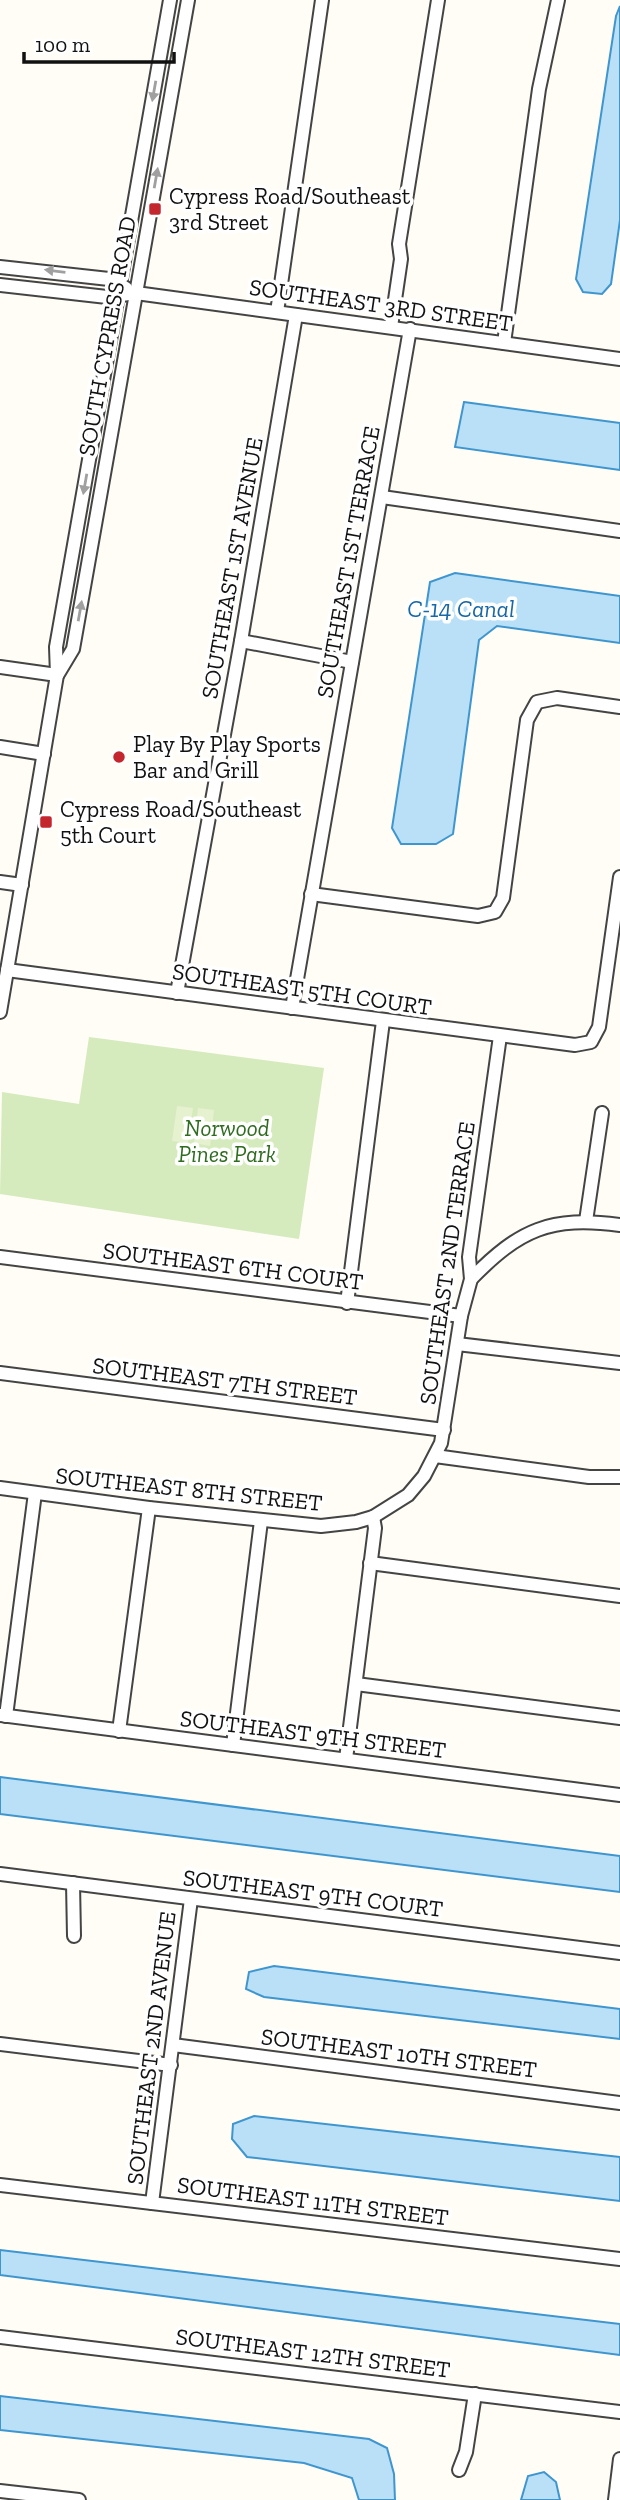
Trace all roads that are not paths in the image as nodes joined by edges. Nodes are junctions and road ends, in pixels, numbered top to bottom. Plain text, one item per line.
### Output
1 (170, 0) edge
2 (188, 0) edge
3 (322, 0) edge
4 (438, 0) edge
5 (558, 0) edge
6 (0, 267) edge
7 (0, 285) edge
8 (119, 290) junction
9 (136, 293) junction
10 (277, 312) junction
11 (296, 315) junction
12 (391, 327) junction
13 (410, 329) junction
14 (504, 343) junction
15 (620, 359) edge
16 (382, 497) junction
17 (620, 531) edge
18 (241, 641) junction
19 (352, 662) junction
20 (0, 667) edge
21 (57, 675) junction
22 (620, 707) edge
23 (0, 747) edge
24 (44, 754) junction
25 (620, 877) edge
26 (0, 882) edge
27 (22, 885) junction
28 (310, 894) junction
29 (7, 970) junction
30 (177, 993) junction
31 (292, 1008) junction
32 (0, 1012) edge
33 (383, 1021) junction
34 (500, 1036) junction
35 (602, 1113) dead end
36 (586, 1221) junction
37 (620, 1225) edge
38 (0, 1257) edge
39 (471, 1279) junction
40 (347, 1303) junction
41 (461, 1316) junction
42 (457, 1345) junction
43 (620, 1363) edge
44 (0, 1373) edge
45 (444, 1430) junction
46 (435, 1456) junction
47 (620, 1477) edge
48 (0, 1488) edge
49 (35, 1493) junction
50 (149, 1508) junction
51 (373, 1517) junction
52 (261, 1521) junction
53 (370, 1563) junction
54 (620, 1596) edge
55 (356, 1684) junction
56 (3, 1716) edge
57 (620, 1718) edge
58 (119, 1731) junction
59 (233, 1745) junction
60 (346, 1759) junction
61 (620, 1795) edge
62 (0, 1874) edge
63 (73, 1883) junction
64 (191, 1899) junction
65 (74, 1936) dead end
66 (620, 1954) edge
67 (0, 2044) edge
68 (173, 2045) junction
69 (171, 2065) junction
70 (620, 2103) edge
71 (0, 2185) edge
72 (152, 2203) junction
73 (620, 2259) edge
74 (0, 2337) edge
75 (475, 2393) junction
76 (620, 2412) edge
77 (620, 2459) edge
78 (459, 2470) dead end
79 (0, 2491) edge
80 (79, 2500) edge
81 (615, 2500) edge

1 -> 8 street, SOUTH CYPRESS ROAD
9 -> 2 street, SOUTH CYPRESS ROAD
3 - 10 street
4 - 12 street
5 - 14 street
8 -> 6 street
7 - 8 street
8 - 9 street, SOUTHEAST 3RD STREET
8 -> 21 street, SOUTH CYPRESS ROAD
9 - 10 street, SOUTHEAST 3RD STREET
21 -> 9 street, SOUTH CYPRESS ROAD
10 - 11 street, SOUTHEAST 3RD STREET
11 - 12 street, SOUTHEAST 3RD STREET
11 - 18 street, SOUTHEAST 1ST AVENUE
12 - 13 street, SOUTHEAST 3RD STREET
13 - 14 street, SOUTHEAST 3RD STREET
13 - 16 street, SOUTHEAST 1ST TERRACE
14 - 15 street, SOUTHEAST 3RD STREET
16 - 17 street
16 - 19 street, SOUTHEAST 1ST TERRACE
18 - 19 street
18 - 30 street, SOUTHEAST 1ST AVENUE
19 - 28 street, SOUTHEAST 1ST TERRACE
20 - 21 street
21 - 24 street, SOUTH CYPRESS ROAD
22 - 28 street
23 - 24 street
24 - 27 street, SOUTH CYPRESS ROAD
25 - 34 street, SOUTHEAST 5TH COURT
26 - 27 street
27 - 29 street, SOUTH CYPRESS ROAD
28 - 31 street, SOUTHEAST 1ST TERRACE
29 - 30 street, SOUTHEAST 5TH COURT
29 - 32 street, SOUTH CYPRESS ROAD
30 - 31 street, SOUTHEAST 5TH COURT
31 - 33 street, SOUTHEAST 5TH COURT
33 - 34 street, SOUTHEAST 5TH COURT
33 - 40 street
34 - 39 street, SOUTHEAST 2ND TERRACE
35 - 36 street
36 - 37 street
36 - 39 street
38 - 40 street, SOUTHEAST 6TH COURT
39 - 41 street, SOUTHEAST 2ND TERRACE
40 - 41 street, SOUTHEAST 6TH COURT
41 - 42 street, SOUTHEAST 2ND TERRACE
42 - 43 street
42 - 45 street, SOUTHEAST 2ND TERRACE
44 - 45 street, SOUTHEAST 7TH STREET
45 - 46 street, SOUTHEAST 2ND TERRACE
46 - 47 street
46 - 51 street, SOUTHEAST 2ND TERRACE
48 - 49 street, SOUTHEAST 8TH STREET
49 - 50 street, SOUTHEAST 8TH STREET
49 - 56 street
50 - 52 street, SOUTHEAST 8TH STREET
50 - 58 street
51 - 52 street, SOUTHEAST 8TH STREET
51 - 53 street
52 - 59 street
53 - 54 street
53 - 55 street
55 - 57 street
55 - 60 street
56 - 58 street, SOUTHEAST 9TH STREET
58 - 59 street, SOUTHEAST 9TH STREET
59 - 60 street, SOUTHEAST 9TH STREET
60 - 61 street, SOUTHEAST 9TH STREET
62 - 63 street, SOUTHEAST 9TH COURT
63 - 64 street, SOUTHEAST 9TH COURT
63 - 65 street
64 - 66 street, SOUTHEAST 9TH COURT
64 - 68 street, SOUTHEAST 2ND AVENUE
67 - 69 street
68 - 69 street, SOUTHEAST 2ND AVENUE
68 - 70 street, SOUTHEAST 10TH STREET
69 - 72 street, SOUTHEAST 2ND AVENUE
71 - 72 street, SOUTHEAST 11TH STREET
72 - 73 street, SOUTHEAST 11TH STREET
74 - 75 street, SOUTHEAST 12TH STREET
75 - 76 street, SOUTHEAST 12TH STREET
75 - 78 street
77 - 81 street
79 - 80 street

